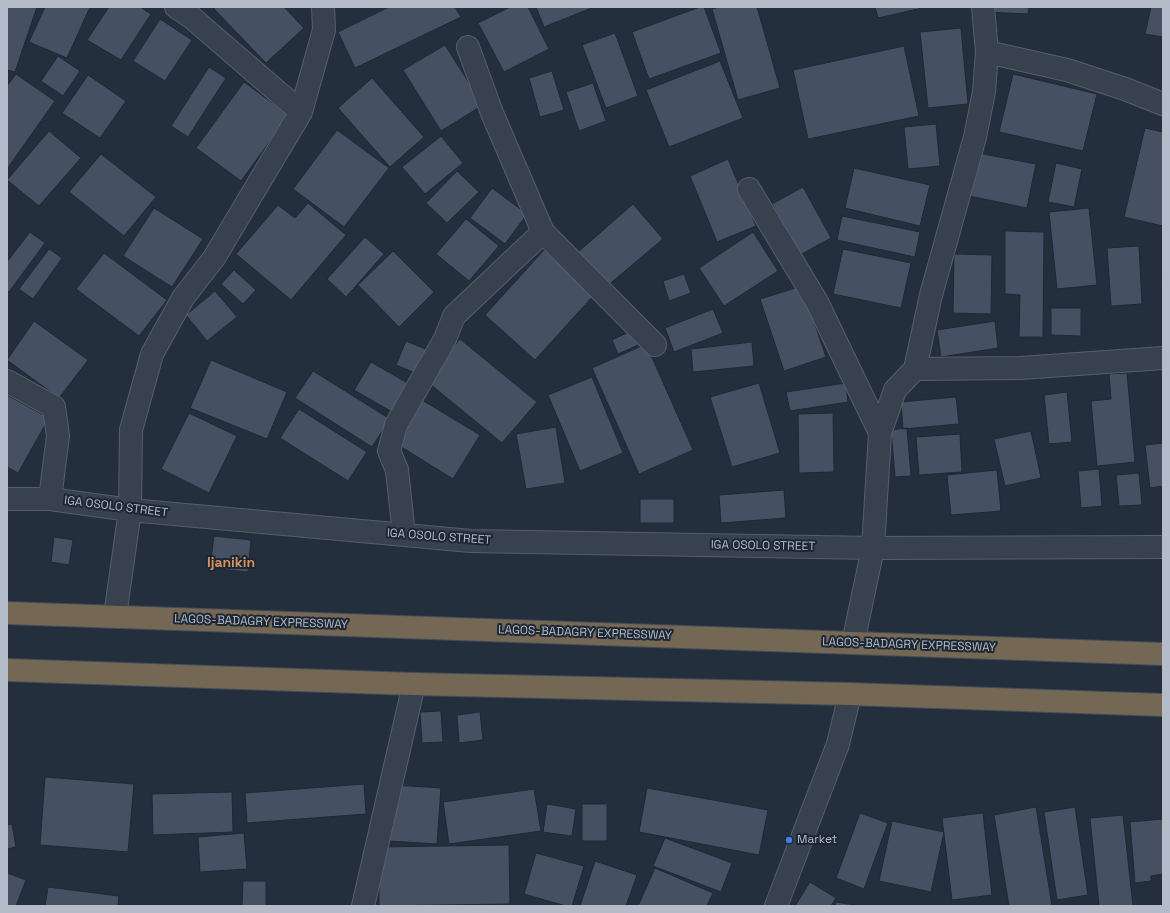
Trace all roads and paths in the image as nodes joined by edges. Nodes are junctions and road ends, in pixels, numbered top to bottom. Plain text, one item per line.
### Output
1 (176, 7) edge
2 (323, 7) edge
3 (983, 7) edge
4 (468, 47) dead end
5 (987, 52) junction
6 (1163, 104) edge
7 (301, 112) junction
8 (749, 189) dead end
9 (543, 232) junction
10 (655, 345) dead end
11 (1163, 358) edge
12 (915, 369) junction
13 (7, 381) edge
14 (880, 433) junction
15 (7, 499) edge
16 (50, 499) junction
17 (130, 510) junction
18 (404, 535) junction
19 (1163, 547) edge
20 (873, 548) junction
21 (7, 613) edge
22 (115, 616) junction
23 (853, 643) junction
24 (1163, 654) edge
25 (7, 670) edge
26 (414, 684) junction
27 (850, 694) junction
28 (1163, 705) edge
29 (363, 906) edge
30 (776, 906) edge

1 - 7 street
2 - 7 street
3 - 5 street
4 - 9 street
5 - 6 street
5 - 12 street
7 - 17 street
8 - 14 street
9 - 10 street
9 - 18 street
11 - 12 street
12 - 14 street
13 - 16 street
14 - 20 street
15 - 16 street, IGA OSOLO STREET
16 - 17 street, IGA OSOLO STREET
17 - 18 street, IGA OSOLO STREET
17 - 22 street
18 - 20 street, IGA OSOLO STREET
19 - 20 street, IGA OSOLO STREET
20 - 23 street
21 - 22 highway, LAGOS-BADAGRY EXPRESSWAY
22 - 23 highway, LAGOS-BADAGRY EXPRESSWAY
23 - 24 highway, LAGOS-BADAGRY EXPRESSWAY
25 - 26 highway
26 - 27 highway
26 - 29 street
27 - 28 highway
27 - 30 street

